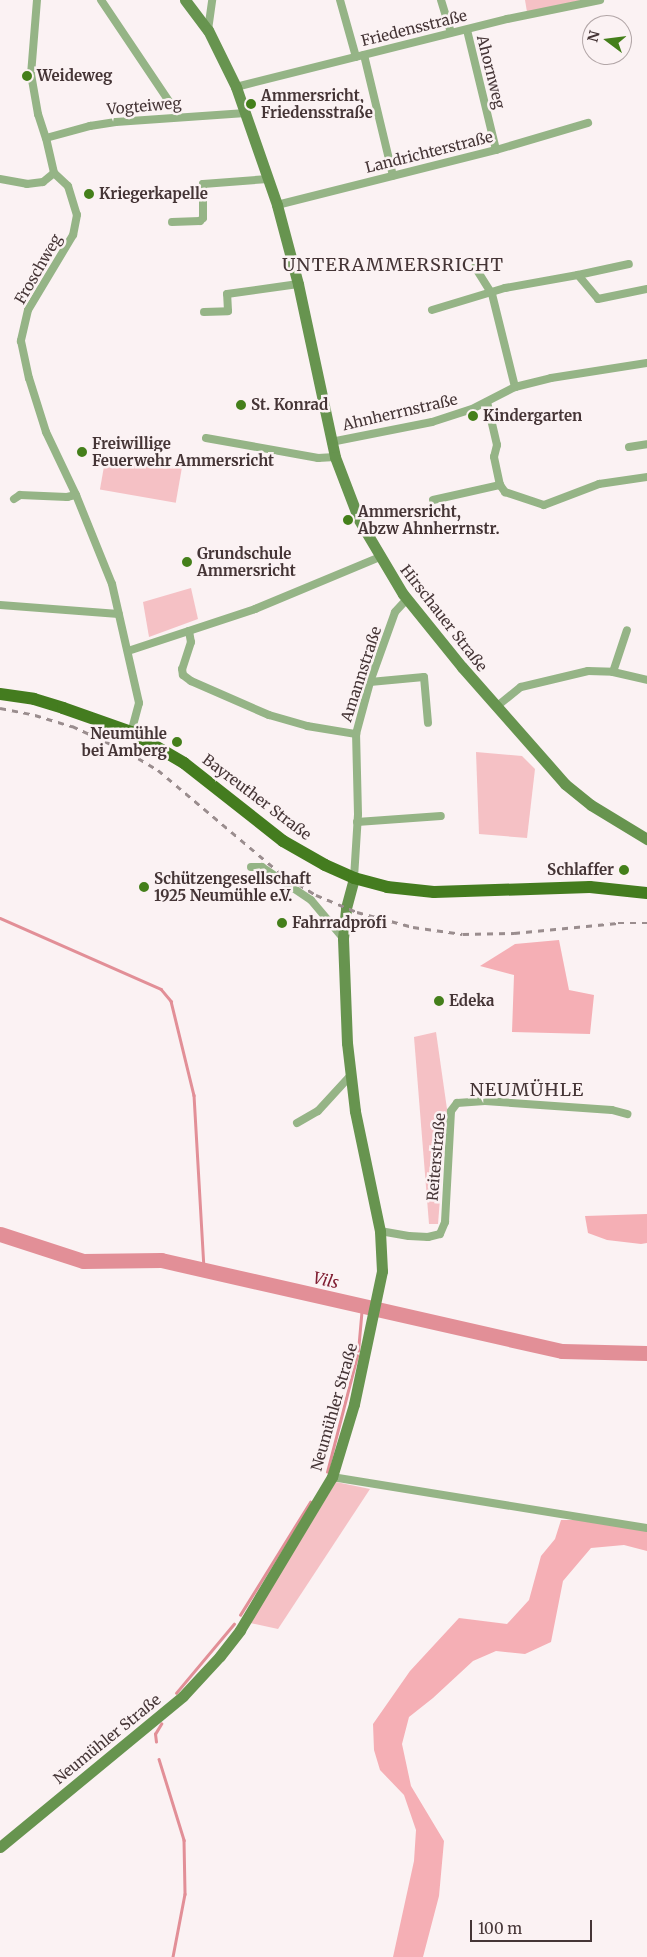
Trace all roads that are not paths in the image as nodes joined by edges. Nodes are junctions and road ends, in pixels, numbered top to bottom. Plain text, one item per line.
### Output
1 (36, 0) edge
2 (101, 0) edge
3 (185, 0) edge
4 (212, 0) edge
5 (340, 0) edge
6 (441, 0) edge
7 (600, 0) edge
8 (208, 30) junction
9 (467, 30) junction
10 (451, 33) junction
11 (360, 56) junction
12 (236, 87) junction
13 (246, 113) junction
14 (179, 116) junction
15 (588, 123) dead end
16 (46, 138) junction
17 (496, 150) junction
18 (54, 173) junction
19 (393, 176) junction
20 (0, 179) edge
21 (268, 179) junction
22 (277, 205) junction
23 (172, 222) dead end
24 (629, 264) dead end
25 (475, 267) dead end
26 (578, 275) junction
27 (298, 284) junction
28 (647, 289) edge
29 (492, 294) junction
30 (432, 310) dead end
31 (204, 312) dead end
32 (647, 363) edge
33 (515, 387) junction
34 (487, 402) junction
35 (206, 438) dead end
36 (331, 442) junction
37 (647, 444) edge
38 (629, 447) dead end
39 (335, 457) junction
40 (647, 478) edge
41 (500, 485) junction
42 (76, 495) junction
43 (14, 498) dead end
44 (433, 500) dead end
45 (380, 557) junction
46 (407, 599) junction
47 (0, 605) edge
48 (119, 614) junction
49 (628, 630) dead end
50 (189, 631) junction
51 (128, 651) junction
52 (612, 672) junction
53 (647, 680) edge
54 (370, 682) junction
55 (0, 694) edge
56 (496, 707) junction
57 (428, 723) dead end
58 (131, 732) junction
59 (356, 734) junction
60 (441, 816) dead end
61 (357, 822) junction
62 (647, 840) edge
63 (252, 867) dead end
64 (354, 878) junction
65 (647, 893) edge
66 (343, 938) junction
67 (351, 1075) junction
68 (627, 1114) dead end
69 (297, 1123) dead end
70 (380, 1231) junction
71 (332, 1477) junction
72 (647, 1528) edge
73 (0, 1847) edge

1 - 16 street
2 - 14 street
3 - 8 street, Hirschauer Straße
4 - 8 street
5 - 11 street
6 - 10 street
7 - 9 street, Friedensstraße
8 - 12 street, Hirschauer Straße
9 - 10 street, Friedensstraße
9 - 17 street, Ahornweg
10 - 11 street, Friedensstraße
11 - 12 street, Friedensstraße
11 - 19 street
12 - 13 street, Hirschauer Straße
13 - 14 street, Vogteiweg
13 - 21 street, Hirschauer Straße
14 - 16 street, Vogteiweg
15 - 17 street, Landrichterstraße
16 - 18 street
17 - 19 street, Landrichterstraße
18 - 20 street
18 - 42 street, Froschweg
19 - 22 street, Landrichterstraße
21 - 22 street, Hirschauer Straße
21 - 23 street
22 - 27 street, Hirschauer Straße
24 - 26 street
25 - 29 street
26 - 28 street
26 - 29 street
27 - 31 street
27 - 36 street, Hirschauer Straße
29 - 30 street
29 - 33 street
32 - 33 street, Ahnherrnstraße
33 - 34 street, Ahnherrnstraße
34 - 36 street, Ahnherrnstraße
34 - 41 street
35 - 39 street
36 - 39 street, Hirschauer Straße
37 - 38 street
39 - 45 street, Hirschauer Straße
40 - 41 street
41 - 44 street
42 - 43 street
42 - 48 street, Froschweg
45 - 46 street, Hirschauer Straße
45 - 50 street
46 - 54 street, Amannstraße
46 - 56 street, Hirschauer Straße
47 - 48 street
48 - 51 street, Froschweg
49 - 52 street
50 - 51 street
50 - 59 street
51 - 58 street, Froschweg
52 - 53 street
52 - 56 street
54 - 57 street
54 - 59 street, Amannstraße
55 - 58 main road, Bayreuther Straße
56 - 62 street, Hirschauer Straße
58 - 64 main road, Bayreuther Straße
59 - 61 street, Amannstraße
60 - 61 street
61 - 64 street, Amannstraße
63 - 66 street
64 - 65 main road, Bayreuther Straße
64 - 66 street, Neumühler Straße
66 - 67 street, Neumühler Straße
67 - 69 street
67 - 70 street, Neumühler Straße
68 - 70 street, Reiterstraße
70 - 71 street, Neumühler Straße
71 - 72 street
71 - 73 street, Neumühler Straße

